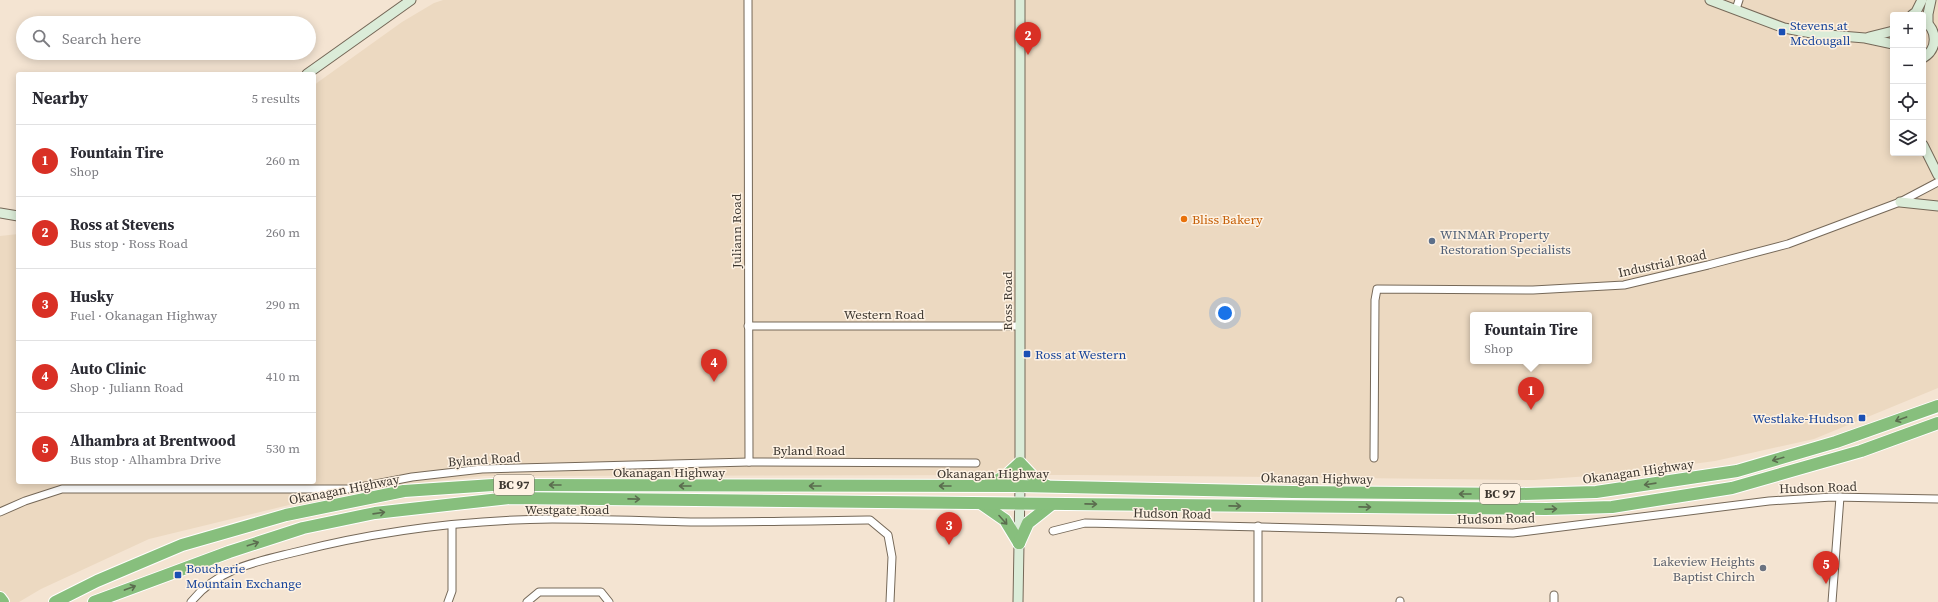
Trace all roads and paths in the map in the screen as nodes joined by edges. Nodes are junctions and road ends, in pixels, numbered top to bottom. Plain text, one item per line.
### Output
1 (411, 0) edge
2 (748, 0) edge
3 (1020, 0) edge
4 (1710, 0) edge
5 (1739, 0) edge
6 (1922, 0) edge
7 (1931, 0) edge
8 (1736, 9) junction
9 (1916, 12) edge
10 (1926, 22) edge
11 (1890, 32) edge
12 (1936, 35) edge
13 (1865, 38) junction
14 (1890, 42) edge
15 (1938, 49) edge
16 (1926, 56) edge
17 (310, 72) edge
18 (1926, 151) edge
19 (1938, 175) edge
20 (1938, 182) edge
21 (1900, 202) junction
22 (1938, 206) edge
23 (0, 213) edge
24 (16, 216) edge
25 (16, 216) edge
26 (0, 219) edge
27 (748, 326) junction
28 (1020, 326) junction
29 (1938, 406) edge
30 (1938, 423) edge
31 (1374, 458) dead end
32 (749, 462) junction
33 (976, 463) dead end
34 (1020, 463) junction
35 (288, 486) edge
36 (984, 486) junction
37 (1020, 486) junction
38 (1050, 487) junction
39 (1840, 497) junction
40 (1938, 499) edge
41 (981, 503) junction
42 (1020, 504) junction
43 (1052, 504) junction
44 (0, 512) edge
45 (452, 525) junction
46 (1258, 526) junction
47 (1053, 531) dead end
48 (1019, 543) junction
49 (0, 598) edge
50 (58, 600) edge
51 (3, 602) edge
52 (48, 602) edge
53 (94, 602) edge
54 (191, 602) edge
55 (448, 602) edge
56 (528, 602) edge
57 (609, 602) edge
58 (890, 602) edge
59 (1018, 602) edge
60 (1258, 602) edge
61 (1832, 602) edge

1 - 17 street
2 - 27 street, Juliann Road
3 - 28 street, Ross Road
4 - 8 street
5 - 8 street
6 - 9 street
7 - 10 street
8 - 13 street
10 - 12 street
11 - 13 street
12 - 16 street
13 - 14 street
15 - 16 street
18 - 19 street
20 - 21 street, Industrial Road
21 - 22 street
21 - 31 street, Industrial Road
23 - 24 street
25 - 26 street
27 - 28 street, Western Road
27 - 32 street, Juliann Road
28 - 34 street, Ross Road
29 -> 38 highway, Okanagan Highway / BC 97
43 -> 30 highway, Okanagan Highway / BC 97
32 - 33 street, Byland Road
32 - 35 street, Byland Road
34 - 36 highway
34 - 37 street, Ross Road
34 - 38 highway
35 - 44 street, Byland Road
36 - 37 highway, Okanagan Highway / BC 97
36 -> 50 highway, Okanagan Highway / BC 97
37 - 38 highway, Okanagan Highway / BC 97
37 - 42 street, Ross Road
39 - 40 street, Hudson Road
39 - 46 street, Hudson Road
39 - 61 street
41 - 42 highway, Okanagan Highway / BC 97
41 -> 48 highway
53 -> 41 highway, Okanagan Highway / BC 97
42 - 43 highway, Okanagan Highway / BC 97
42 - 48 street, Ross Road
43 - 48 highway
45 - 54 street, Westgate Road
45 - 55 street
45 - 58 street, Westgate Road
46 - 47 street, Hudson Road
46 - 60 street
48 - 59 street, Ross Road
49 - 51 highway
50 - 52 highway, Okanagan Highway
56 - 57 street

